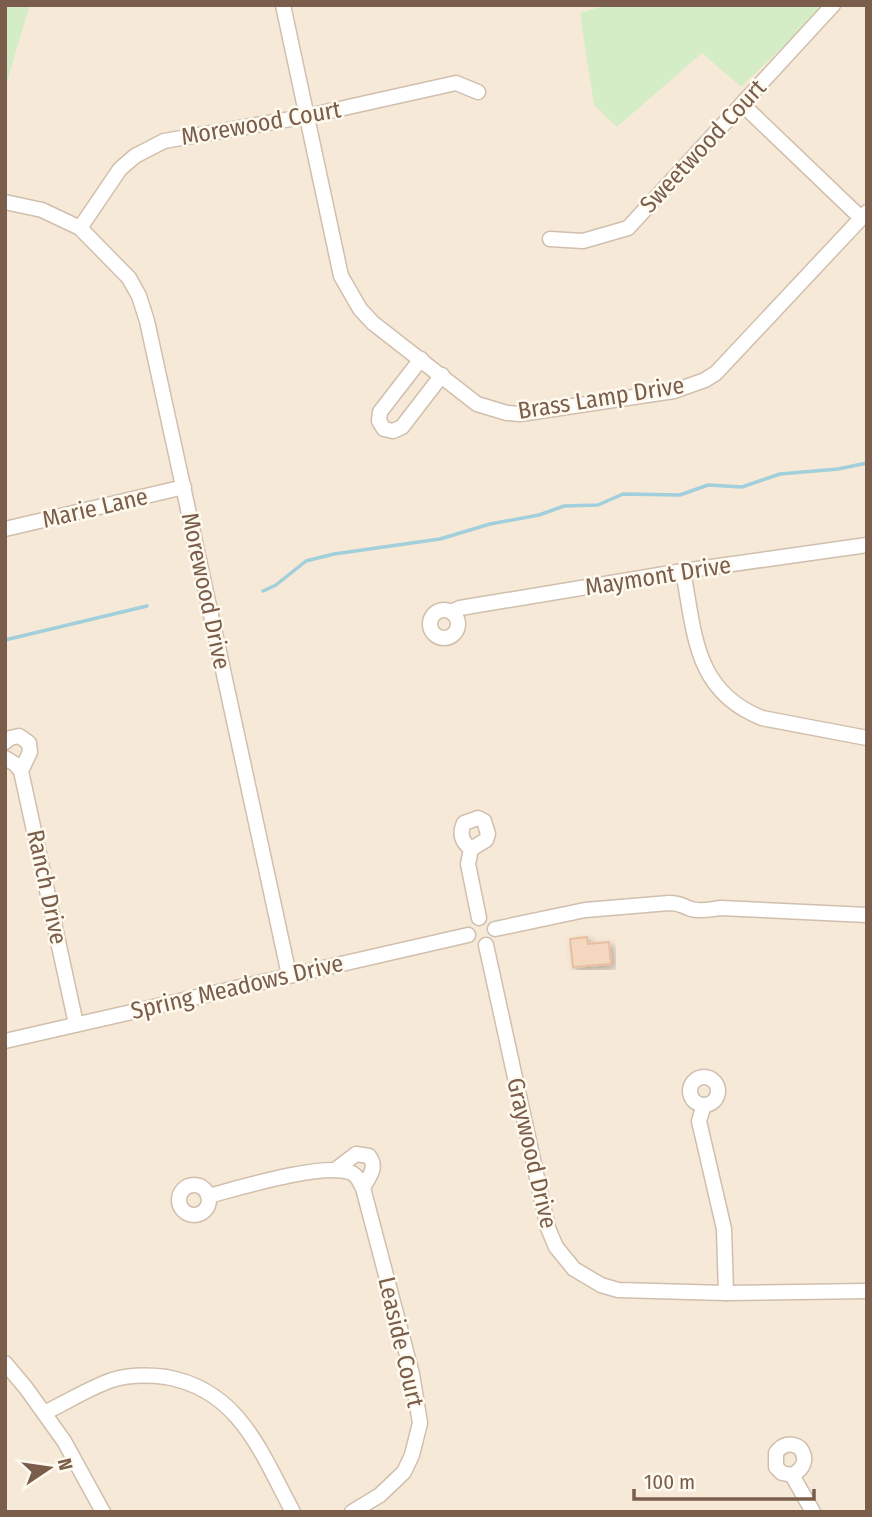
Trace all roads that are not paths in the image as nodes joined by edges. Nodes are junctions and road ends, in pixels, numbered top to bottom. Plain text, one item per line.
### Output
1 (283, 5) edge
2 (833, 5) edge
3 (478, 92) dead end
4 (742, 104) junction
5 (308, 116) junction
6 (5, 202) edge
7 (864, 215) edge
8 (80, 228) junction
9 (550, 239) dead end
10 (421, 359) junction
11 (442, 375) junction
12 (184, 487) junction
13 (5, 529) edge
14 (867, 545) edge
15 (683, 571) junction
16 (451, 612) dead end
17 (867, 738) edge
18 (5, 742) edge
19 (5, 758) edge
20 (21, 771) junction
21 (471, 849) dead end
22 (867, 915) edge
23 (479, 918) junction
24 (495, 929) junction
25 (468, 935) junction
26 (486, 945) junction
27 (289, 975) junction
28 (76, 1024) junction
29 (5, 1041) edge
30 (704, 1105) dead end
31 (335, 1170) junction
32 (363, 1188) junction
33 (208, 1196) dead end
34 (867, 1290) edge
35 (726, 1293) junction
36 (5, 1363) edge
37 (44, 1413) junction
38 (792, 1475) dead end
39 (103, 1512) edge
40 (293, 1512) edge
41 (352, 1512) edge
42 (813, 1512) edge

1 - 5 street, Brass Lamp Drive
2 - 4 street, Sweetwood Court
3 - 5 street, Morewood Court
4 - 7 street
4 - 9 street, Sweetwood Court
5 - 8 street, Morewood Court
5 - 10 street, Brass Lamp Drive
6 - 8 street
7 - 11 street, Brass Lamp Drive
8 - 12 street, Morewood Drive
10 - 11 street, Brass Lamp Drive
10 - 11 street
12 - 13 street, Marie Lane
12 - 27 street, Morewood Drive
14 - 15 street, Maymont Drive
15 - 16 street, Maymont Drive
15 - 17 street
18 - 20 street, Ranch Drive
19 - 20 street
20 - 28 street, Ranch Drive
21 - 23 street
22 - 24 street
23 - 24 street
23 - 25 street
24 - 26 street
25 - 26 street
25 - 27 street, Spring Meadows Drive
26 - 35 street, Graywood Drive
27 - 28 street, Spring Meadows Drive
28 - 29 street, Spring Meadows Drive
30 - 35 street
31 - 32 street
31 - 32 street, Leaside Court
31 - 33 street, Leaside Court
32 - 41 street, Leaside Court
34 - 35 street, Graywood Drive
36 - 37 street
37 - 39 street
37 - 40 street
38 - 42 street

